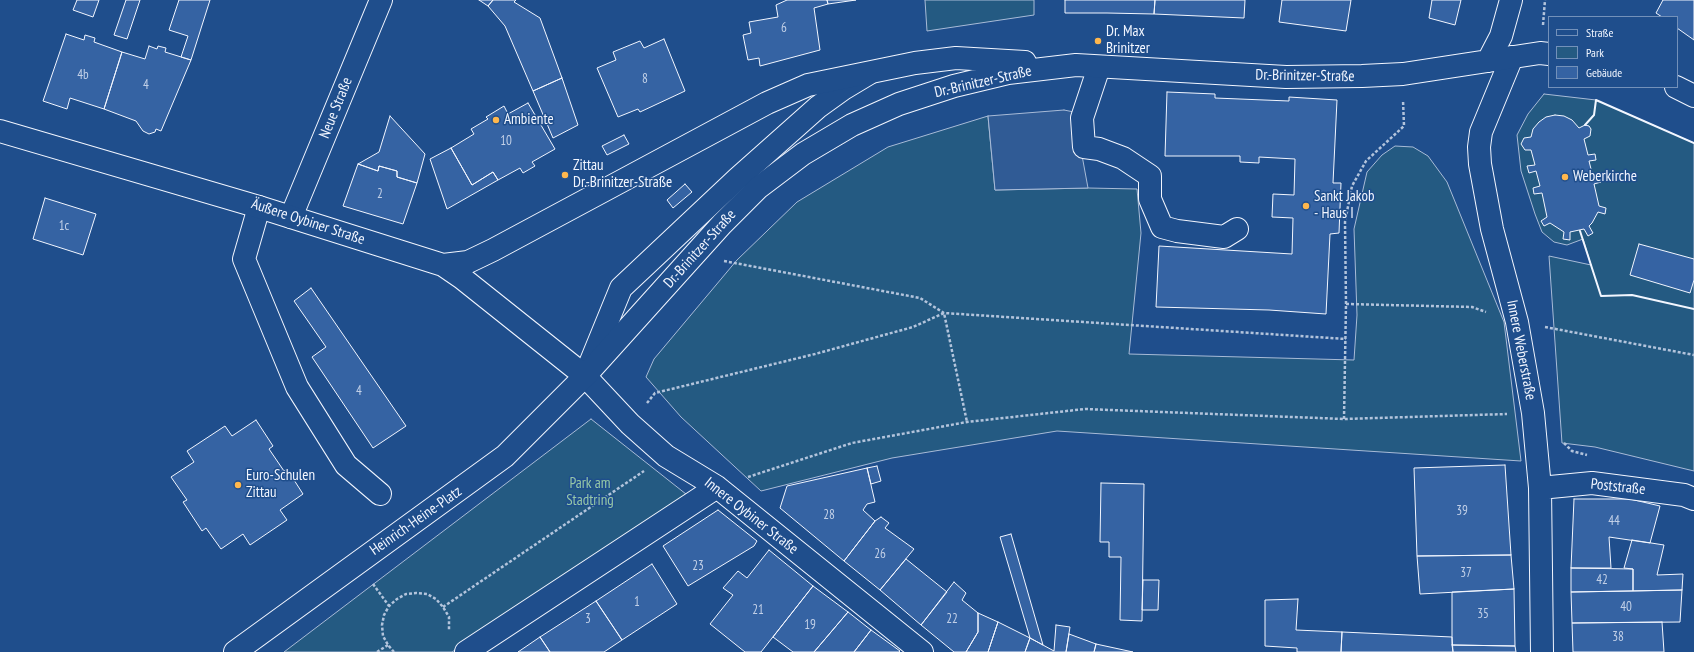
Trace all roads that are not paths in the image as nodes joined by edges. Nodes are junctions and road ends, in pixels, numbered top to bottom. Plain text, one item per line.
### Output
1 (381, 0) edge
2 (1511, 0) edge
3 (1548, 54) edge
4 (1512, 57) junction
5 (1488, 61) junction
6 (1076, 65) junction
7 (1099, 67) junction
8 (872, 72) junction
9 (1678, 88) edge
10 (1694, 96) edge
11 (0, 131) edge
12 (259, 206) junction
13 (291, 217) junction
14 (1237, 229) dead end
15 (443, 265) junction
16 (585, 376) junction
17 (717, 487) junction
18 (1540, 488) junction
19 (380, 494) dead end
20 (1694, 499) edge
21 (235, 652) edge
22 (466, 652) edge
23 (922, 652) edge
24 (1542, 652) edge

1 - 13 main road, Neue Straße
2 - 5 main road
3 - 4 main road, Dr.-Brinitzer-Straße
4 - 5 main road, Dr.-Brinitzer-Straße
4 - 18 main road, Innere Weberstraße
5 - 7 main road, Dr.-Brinitzer-Straße
6 - 7 main road, Dr.-Brinitzer-Straße
6 - 8 main road
6 - 16 main road, Dr.-Brinitzer-Straße
7 - 14 main road
8 - 15 main road
8 - 16 main road
9 - 10 main road
11 - 12 main road, Äußere Oybiner Straße
12 - 13 main road, Äußere Oybiner Straße
12 - 19 main road
13 - 15 main road, Äußere Oybiner Straße
15 - 16 main road, Äußere Oybiner Straße
16 - 17 main road, Innere Oybiner Straße
16 - 21 main road, Heinrich-Heine-Platz
17 - 22 main road
17 - 23 main road, Innere Oybiner Straße
18 - 20 main road, Poststraße
18 - 24 main road, Innere Weberstraße

